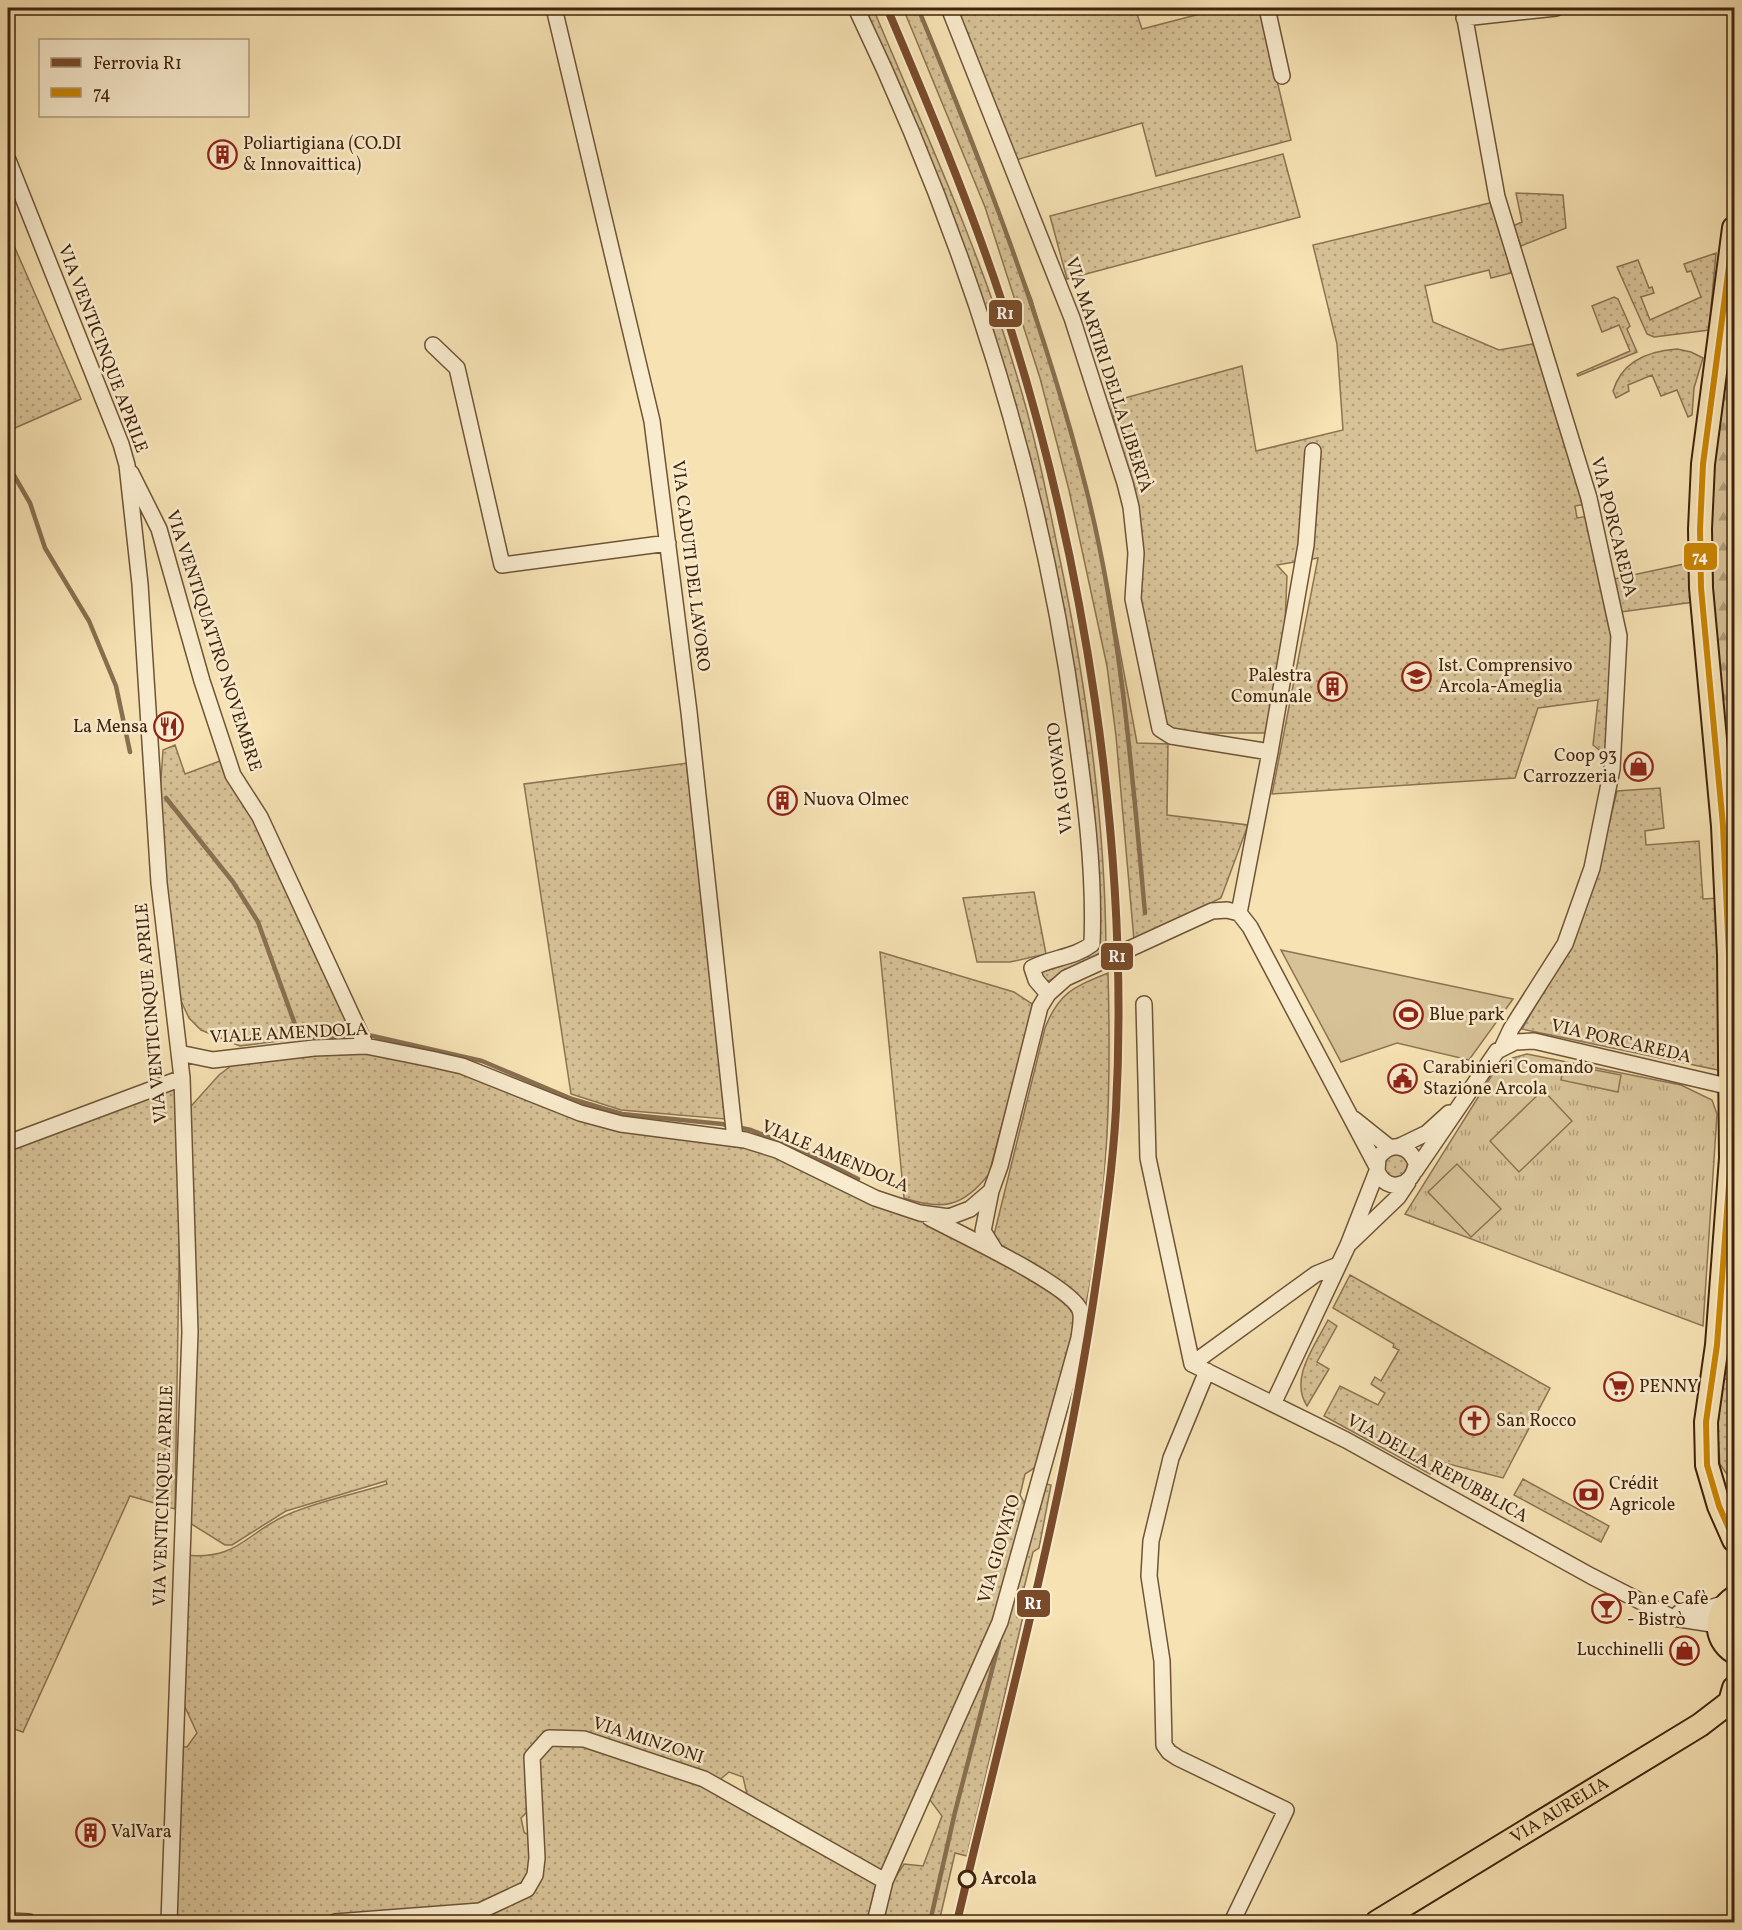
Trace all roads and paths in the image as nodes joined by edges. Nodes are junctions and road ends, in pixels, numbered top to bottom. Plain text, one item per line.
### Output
1 (554, 8) edge
2 (856, 8) edge
3 (949, 8) edge
4 (1267, 8) edge
5 (1556, 8) edge
6 (1463, 13) edge
7 (1282, 76) dead end
8 (8, 160) edge
9 (1734, 228) edge
10 (433, 345) dead end
11 (1313, 451) dead end
12 (127, 465) junction
13 (668, 543) junction
14 (1270, 752) junction
15 (1239, 913) junction
16 (1048, 994) junction
17 (1144, 1004) dead end
18 (364, 1042) junction
19 (1503, 1046) junction
20 (179, 1053) junction
21 (182, 1078) junction
22 (1732, 1082) edge
23 (1463, 1101) junction
24 (1353, 1118) junction
25 (734, 1136) junction
26 (8, 1143) edge
27 (1394, 1147) junction
28 (1377, 1168) junction
29 (1412, 1176) junction
30 (992, 1191) junction
31 (920, 1213) junction
32 (1348, 1245) junction
33 (996, 1253) junction
34 (1338, 1265) junction
35 (1192, 1364) junction
36 (1207, 1371) junction
37 (1274, 1402) junction
38 (1734, 1540) edge
39 (1732, 1600) edge
40 (1661, 1612) junction
41 (1718, 1625) junction
42 (1734, 1652) edge
43 (1733, 1696) edge
44 (885, 1881) junction
45 (8, 1921) edge
46 (29, 1923) edge
47 (169, 1923) edge
48 (335, 1923) edge
49 (875, 1923) edge
50 (1232, 1923) edge
51 (1377, 1923) edge

1 - 13 street, VIA CADUTI DEL LAVORO
2 - 16 street, VIA GIOVATO
3 - 14 street, VIA MARTIRI DELLA LIBERTÀ
4 - 7 street
5 - 6 street
6 - 19 street, VIA PORCAREDA
8 - 12 street, VIA VENTICINQUE APRILE
9 - 22 main road
10 - 13 street
11 - 14 street
12 - 18 street, VIA VENTIQUATTRO NOVEMBRE
12 - 20 street, VIA VENTICINQUE APRILE
13 - 25 street, VIA CADUTI DEL LAVORO
14 - 15 street
15 - 16 street
15 - 24 street
16 - 30 street
17 - 35 street
18 - 20 street, VIALE AMENDOLA
18 - 25 street, VIALE AMENDOLA
19 - 22 street, VIA PORCAREDA
19 - 23 street, VIA PORCAREDA
20 - 21 street, VIA VENTICINQUE APRILE
21 - 26 street
21 - 47 street, VIA VENTICINQUE APRILE
22 - 38 main road
23 - 27 street
23 - 29 street
24 - 27 street
24 - 28 street
25 - 31 street, VIALE AMENDOLA
27 - 28 street
27 - 29 street
28 - 29 street
28 - 32 street
29 - 32 street
30 - 31 street, VIALE AMENDOLA
30 - 33 street
31 - 33 street, VIA GIOVATO
32 - 34 street
33 - 44 street, VIA GIOVATO
34 - 35 street
34 - 37 street
35 - 36 street, VIA DELLA REPUBBLICA
36 - 37 street, VIA DELLA REPUBBLICA
36 - 50 street
37 - 40 street, VIA DELLA REPUBBLICA
39 - 40 street, VIA DELLA REPUBBLICA
39 - 41 main road
40 - 41 street, VIA DELLA REPUBBLICA
41 - 42 main road
43 - 51 main road, VIA AURELIA
44 - 48 street, VIA MINZONI
44 - 49 street
45 - 46 street

